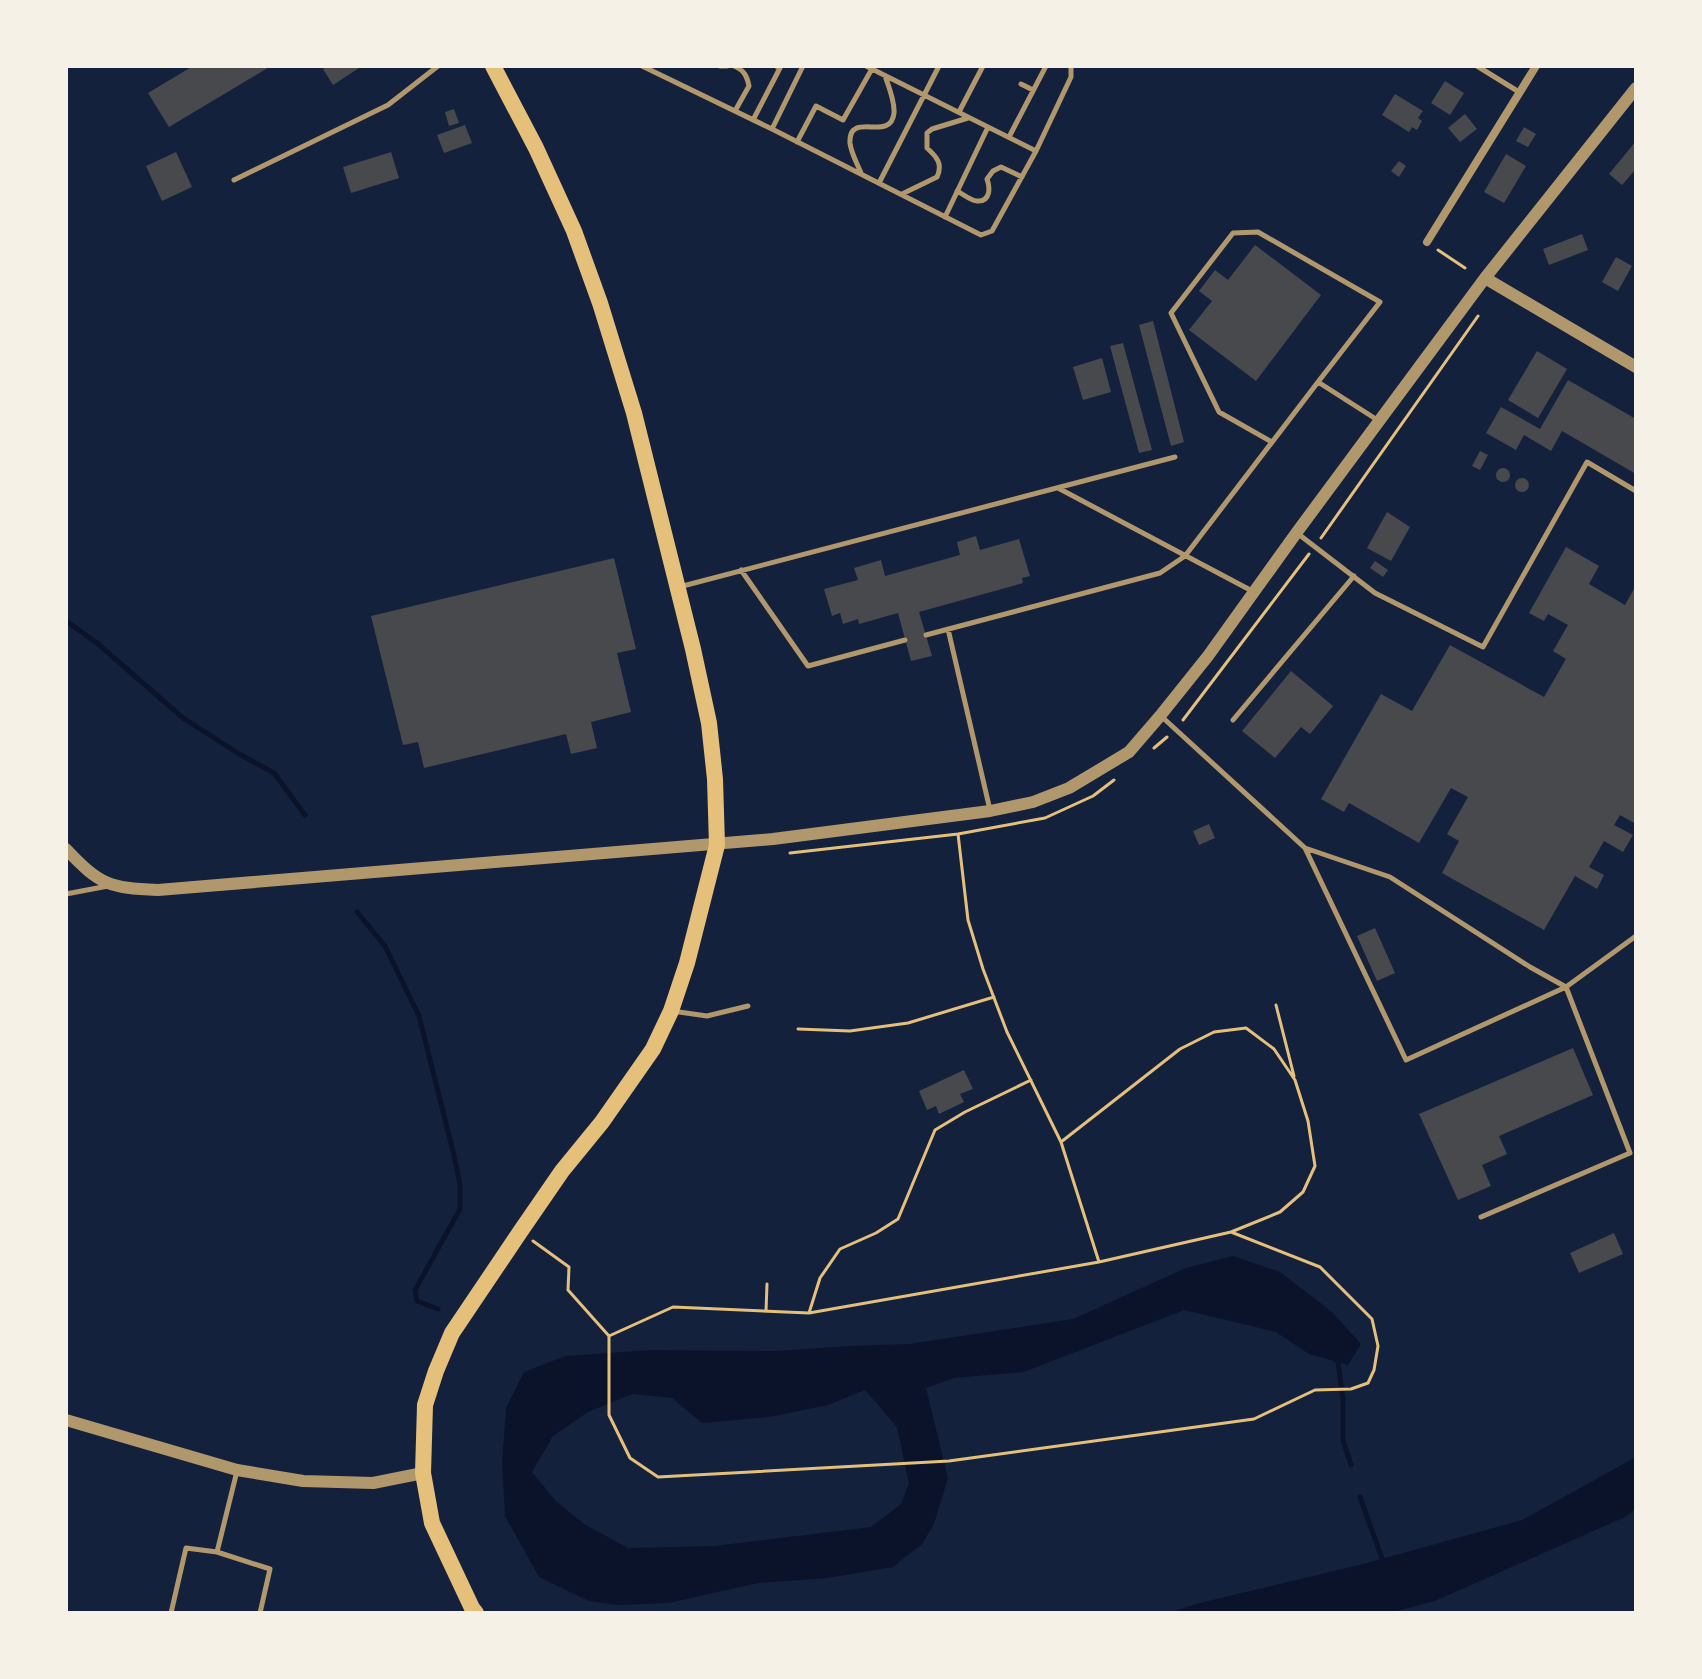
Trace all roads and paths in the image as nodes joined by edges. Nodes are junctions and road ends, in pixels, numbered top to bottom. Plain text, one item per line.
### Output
1 (438, 66) edge
2 (493, 66) edge
3 (642, 66) edge
4 (660, 66) edge
5 (720, 66) edge
6 (727, 66) edge
7 (734, 66) edge
8 (776, 66) edge
9 (803, 66) edge
10 (939, 66) edge
11 (983, 66) edge
12 (1046, 66) edge
13 (1071, 66) edge
14 (1477, 66) edge
15 (1536, 66) edge
16 (870, 67) edge
17 (656, 73) junction
18 (885, 75) junction
19 (1021, 84) dead end
20 (1636, 88) edge
21 (1033, 90) junction
22 (1520, 92) junction
23 (924, 95) junction
24 (735, 111) junction
25 (959, 112) junction
26 (969, 117) junction
27 (753, 120) junction
28 (988, 127) junction
29 (772, 129) junction
30 (1009, 137) junction
31 (797, 142) junction
32 (1036, 151) junction
33 (861, 174) junction
34 (1022, 177) junction
35 (234, 180) dead end
36 (879, 183) junction
37 (957, 191) junction
38 (901, 194) junction
39 (945, 217) junction
40 (1427, 242) joint
41 (1465, 268) dead end
42 (1485, 278) junction
43 (1636, 367) edge
44 (1318, 382) junction
45 (1380, 422) junction
46 (1272, 442) junction
47 (1175, 457) dead end
48 (1057, 488) junction
49 (1636, 491) edge
50 (1297, 532) junction
51 (1185, 556) junction
52 (741, 570) junction
53 (1354, 576) junction
54 (678, 587) junction
55 (1254, 592) junction
56 (948, 629) junction
57 (926, 635) dead end
58 (905, 640) dead end
59 (1160, 716) junction
60 (1233, 720) dead end
61 (990, 811) junction
62 (717, 845) junction
63 (1305, 848) junction
64 (66, 849) edge
65 (791, 853) dead end
66 (110, 885) junction
67 (66, 894) edge
68 (1636, 936) edge
69 (1566, 987) junction
70 (994, 997) junction
71 (1276, 1005) dead end
72 (748, 1006) dead end
73 (671, 1011) junction
74 (798, 1029) dead end
75 (1031, 1080) junction
76 (1295, 1080) junction
77 (1061, 1142) junction
78 (1481, 1217) dead end
79 (520, 1232) junction
80 (1231, 1232) junction
81 (1099, 1262) junction
82 (767, 1284) dead end
83 (766, 1311) junction
84 (809, 1313) junction
85 (609, 1336) junction
86 (66, 1420) edge
87 (237, 1470) junction
88 (423, 1473) junction
89 (217, 1552) junction
90 (171, 1613) edge
91 (260, 1613) edge
92 (476, 1613) edge

1 - 35 lane
2 - 54 main road
3 - 17 lane
4 - 17 lane
5 - 6 lane
7 - 24 lane
8 - 27 lane
9 - 29 lane
10 - 23 lane
11 - 25 lane
12 - 21 lane
13 - 32 lane
14 - 22 lane
15 - 22 street
16 - 18 lane
16 - 31 lane
17 - 24 lane
18 - 23 lane
18 - 33 lane
19 - 21 lane
20 - 42 street
21 - 30 lane
22 - 40 street
23 - 25 lane
23 - 36 lane
24 - 27 lane
25 - 26 lane
26 - 28 lane
26 - 38 lane
27 - 29 lane
28 - 30 lane
28 - 37 lane
29 - 31 lane
30 - 32 lane
31 - 33 lane
32 - 34 lane
33 - 36 lane
34 - 37 lane
34 - 39 lane
36 - 38 lane
37 - 39 lane
38 - 39 lane
40 - 41 path
42 - 43 street
42 - 45 street
44 - 45 lane
44 - 46 lane
44 - 46 lane
45 - 50 street
46 - 51 lane
47 - 48 lane
48 - 51 lane
48 - 52 lane
49 - 53 lane
50 - 53 lane
50 - 55 street
51 - 55 lane
51 - 56 lane
52 - 54 lane
52 - 58 lane
53 - 60 lane
54 - 62 main road
55 - 59 street
56 - 57 lane
56 - 61 lane
59 - 61 street
59 - 63 lane
61 - 62 street
62 - 66 street
62 - 73 main road
63 - 69 lane
63 - 69 lane
64 - 66 street
65 - 70 path
66 - 67 lane
68 - 69 lane
69 - 78 lane
70 - 74 path
70 - 75 path
71 - 76 path
72 - 73 lane
73 - 79 main road
75 - 77 path
75 - 84 path
76 - 77 path
76 - 80 path
77 - 81 path
79 - 85 path
79 - 88 main road
80 - 81 path
80 - 85 path
81 - 84 path
82 - 83 path
83 - 84 path
83 - 85 path
86 - 87 street
87 - 88 street
87 - 89 lane
88 - 92 main road
89 - 90 lane
89 - 91 lane

